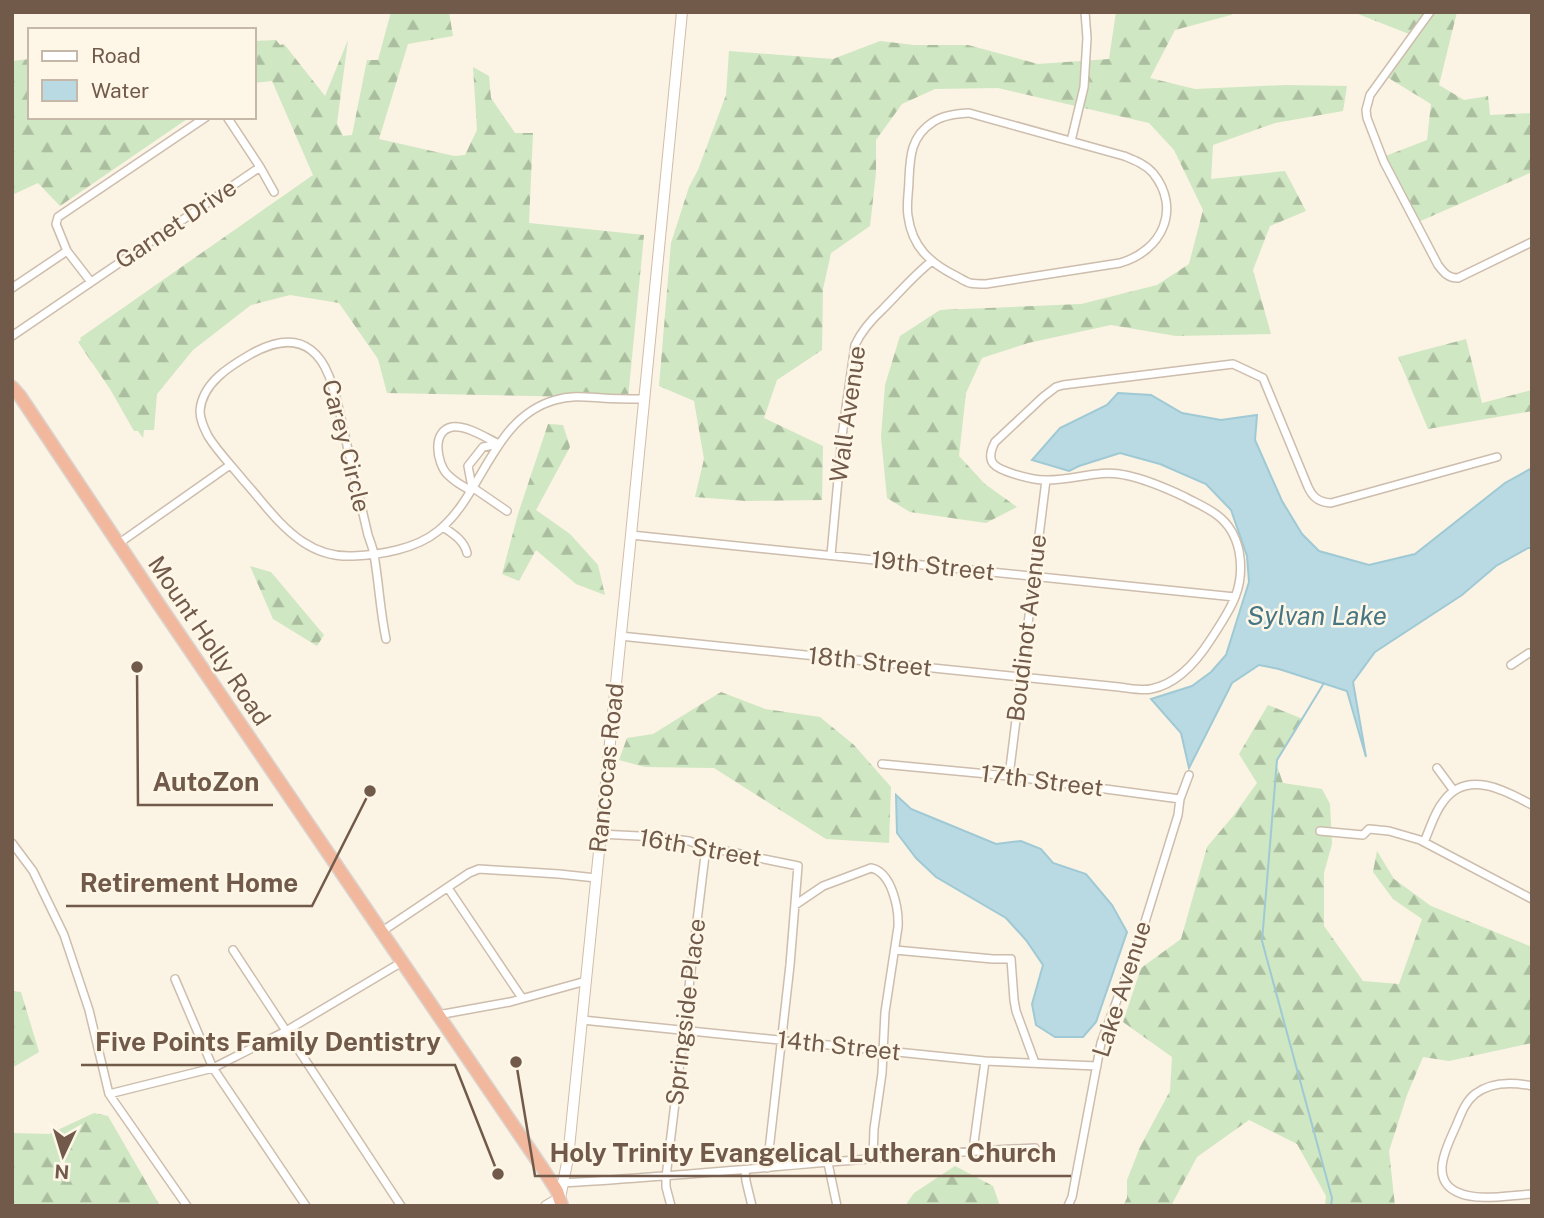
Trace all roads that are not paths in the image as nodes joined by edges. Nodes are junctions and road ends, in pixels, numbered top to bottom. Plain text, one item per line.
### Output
1 (682, 12) edge
2 (1085, 12) edge
3 (1430, 12) edge
4 (203, 119) edge
5 (228, 119) edge
6 (1071, 141) junction
7 (260, 167) junction
8 (274, 192) dead end
9 (1532, 242) edge
10 (67, 251) junction
11 (933, 261) junction
12 (91, 282) junction
13 (12, 288) edge
14 (12, 336) edge
15 (12, 387) edge
16 (645, 400) junction
17 (499, 444) junction
18 (1497, 457) dead end
19 (230, 465) junction
20 (1046, 480) junction
21 (471, 489) junction
22 (507, 511) dead end
23 (443, 527) junction
24 (631, 535) junction
25 (118, 544) junction
26 (467, 553) dead end
27 (374, 554) junction
28 (831, 555) junction
29 (1034, 576) junction
30 (1235, 597) junction
31 (620, 636) junction
32 (386, 639) dead end
33 (1532, 653) edge
34 (1511, 665) dead end
35 (1021, 678) junction
36 (882, 764) dead end
37 (1437, 768) dead end
38 (1189, 775) dead end
39 (1009, 776) junction
40 (1454, 791) junction
41 (1180, 799) junction
42 (1532, 805) edge
43 (1320, 831) dead end
44 (600, 834) junction
45 (1424, 842) junction
46 (12, 843) edge
47 (706, 846) junction
48 (596, 878) junction
49 (448, 888) junction
50 (1532, 899) edge
51 (795, 905) junction
52 (382, 932) junction
53 (233, 950) dead end
54 (895, 950) junction
55 (402, 962) junction
56 (175, 979) dead end
57 (586, 981) junction
58 (522, 998) junction
59 (438, 1015) junction
60 (582, 1020) junction
61 (286, 1031) junction
62 (684, 1031) junction
63 (782, 1041) junction
64 (882, 1051) junction
65 (985, 1061) junction
66 (1035, 1063) junction
67 (1097, 1066) junction
68 (213, 1068) junction
69 (1532, 1086) edge
70 (109, 1094) junction
71 (1035, 1148) dead end
72 (973, 1150) junction
73 (873, 1159) junction
74 (828, 1163) junction
75 (767, 1168) junction
76 (745, 1170) junction
77 (666, 1177) junction
78 (557, 1183) junction
79 (1532, 1194) edge
80 (561, 1202) edge
81 (187, 1206) edge
82 (306, 1206) edge
83 (401, 1206) edge
84 (546, 1206) edge
85 (671, 1206) edge
86 (752, 1206) edge
87 (837, 1206) edge
88 (1068, 1206) edge

1 - 16 main road, Rancocas Road
2 - 6 street
3 - 9 street
4 - 10 street, Garnet Drive
5 - 7 street, Garnet Drive
6 - 11 street
6 - 11 street
7 - 8 street, Garnet Drive
7 - 12 street, Garnet Drive
10 - 12 street, Garnet Drive
10 - 13 street
11 - 28 street, Wall Avenue
12 - 14 street, Garnet Drive
15 - 25 highway, Mount Holly Road
16 - 17 street
16 - 24 main road, Rancocas Road
17 - 21 street
17 - 21 street
17 - 21 street
18 - 20 street, 18th Street
19 - 25 street
19 - 27 street, Carey Circle
19 - 27 street, Carey Circle
20 - 29 street, Boudinot Avenue
20 - 30 street, 18th Street
21 - 22 street
21 - 23 street
23 - 26 street
23 - 27 street, Carey Circle
24 - 28 street, 19th Street
24 - 31 main road, Rancocas Road
25 - 52 highway, Mount Holly Road
27 - 32 street, Carey Circle
28 - 29 street, 19th Street
29 - 30 street, 19th Street
29 - 35 street, Boudinot Avenue
30 - 35 street, 18th Street
31 - 35 street, 18th Street
31 - 44 main road, Rancocas Road
33 - 34 street
35 - 39 street, Boudinot Avenue
36 - 39 street, 17th Street
37 - 40 street
38 - 41 street, Lake Avenue
39 - 41 street, 17th Street
40 - 42 street
40 - 45 street
41 - 67 street, Lake Avenue
43 - 45 street
44 - 47 street, 16th Street
44 - 48 main road, Rancocas Road
45 - 50 street
46 - 70 street
47 - 51 street, 16th Street
47 - 62 street, Springside Place
48 - 49 street
48 - 57 main road, Rancocas Road
49 - 52 street
49 - 58 street
51 - 54 street
51 - 63 street
52 - 55 highway, Mount Holly Road
53 - 61 street
54 - 64 street
54 - 66 street
55 - 59 highway, Mount Holly Road
55 - 61 street
56 - 68 street
57 - 58 street
57 - 60 main road, Rancocas Road
58 - 59 street
59 - 78 highway, Mount Holly Road
60 - 62 street, 14th Street
60 - 78 main road, Rancocas Road
61 - 68 street
61 - 83 street
62 - 63 street, 14th Street
62 - 77 street, Springside Place
63 - 64 street, 14th Street
63 - 75 street
64 - 65 street, 14th Street
64 - 73 street
65 - 66 street, 14th Street
65 - 72 street
66 - 67 street, 14th Street
67 - 88 street, Lake Avenue
68 - 70 street
68 - 82 street
69 - 79 street
70 - 81 street
71 - 72 street
72 - 73 street
73 - 74 street
74 - 75 street
74 - 87 street
75 - 76 street
76 - 77 street
76 - 86 street
77 - 78 street
77 - 85 street, Springside Place
78 - 80 highway, Mount Holly Road
80 - 84 main road

